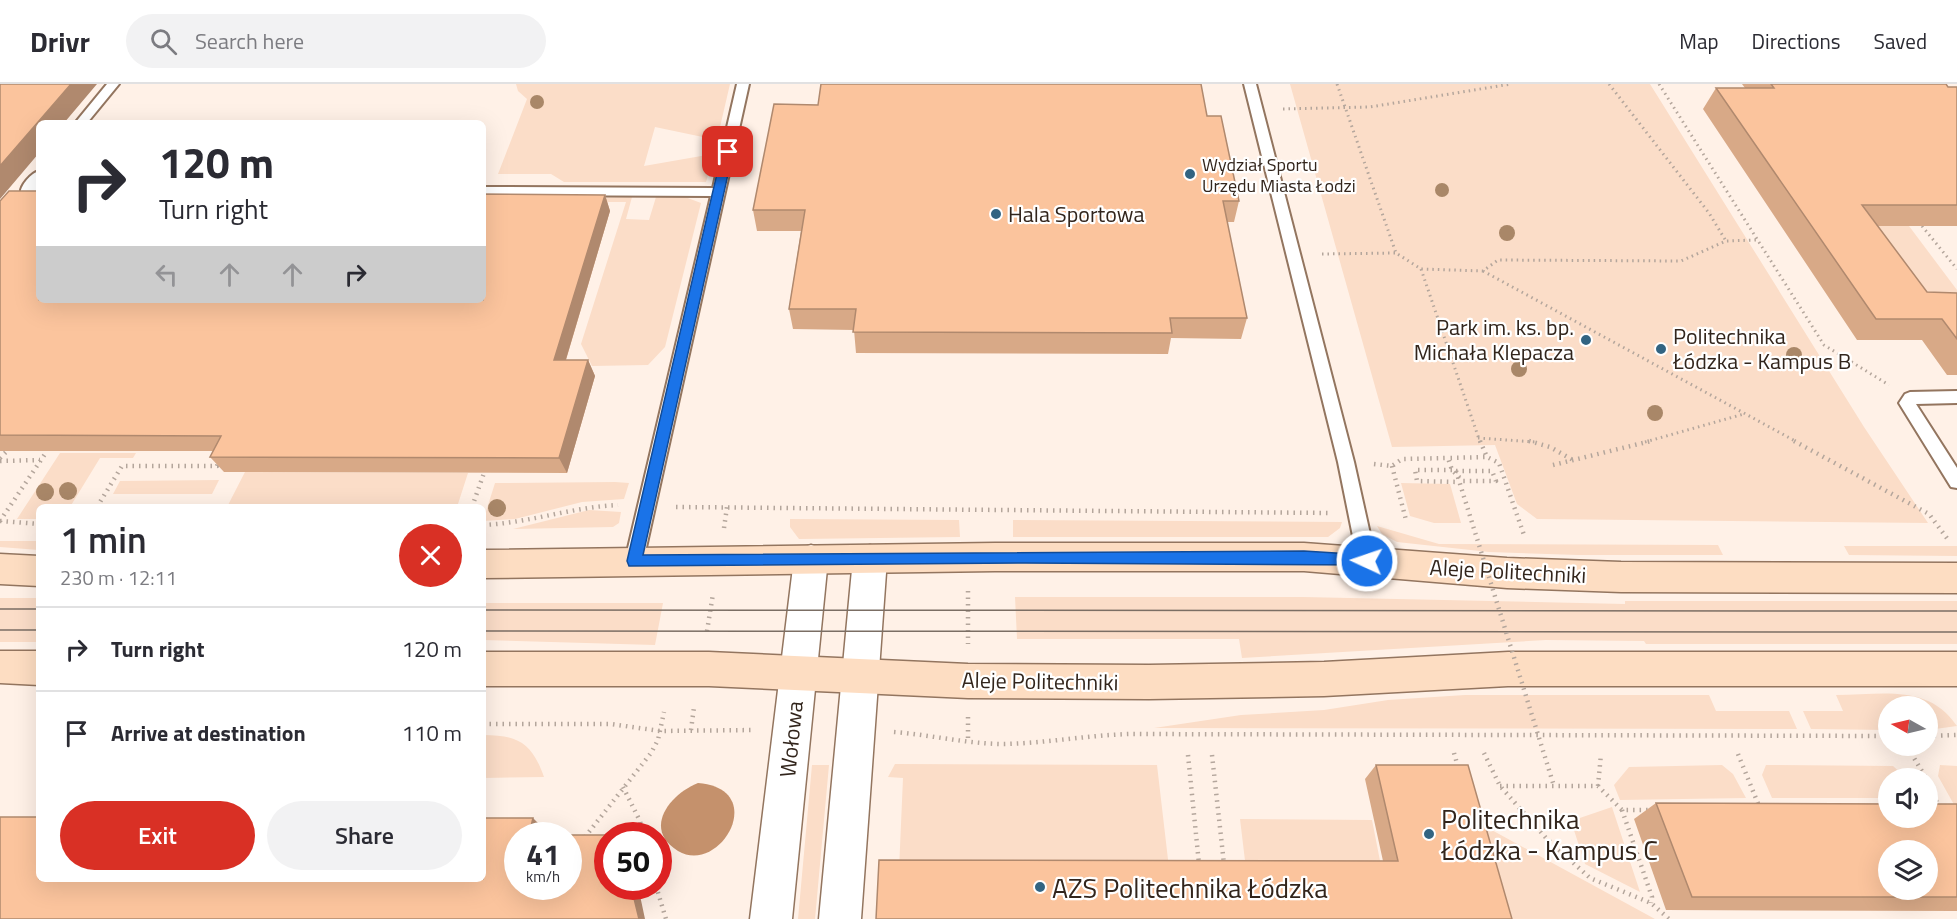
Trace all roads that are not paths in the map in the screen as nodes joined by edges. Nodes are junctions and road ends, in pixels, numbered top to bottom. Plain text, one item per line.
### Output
1 (113, 84) edge
2 (743, 84) edge
3 (1250, 84) edge
4 (83, 120) edge
5 (33, 191) edge
6 (486, 191) edge
7 (719, 192) junction
8 (15, 205) edge
9 (1957, 397) edge
10 (1957, 482) edge
11 (812, 559) junction
12 (870, 559) junction
13 (634, 561) junction
14 (1367, 561) junction
15 (486, 564) edge
16 (0, 569) edge
17 (36, 571) edge
18 (1957, 578) edge
19 (0, 668) edge
20 (36, 668) edge
21 (486, 669) edge
22 (1956, 670) edge
23 (798, 673) junction
24 (861, 676) junction
25 (771, 919) edge
26 (840, 919) edge

1 - 4 lane
2 - 7 lane
3 - 14 lane
5 - 8 lane
6 - 7 lane
7 - 13 lane
9 - 10 lane
11 - 12 main road, Aleje Politechniki
11 - 13 main road, Aleje Politechniki
11 - 23 street, Wołowa
12 - 14 main road, Aleje Politechniki
12 - 24 street
13 - 15 main road, Aleje Politechniki
14 - 18 main road, Aleje Politechniki
16 - 17 main road
19 - 20 main road
21 - 23 main road, Aleje Politechniki
22 - 24 main road, Aleje Politechniki
23 - 24 main road, Aleje Politechniki
23 - 25 street, Wołowa
24 - 26 street

